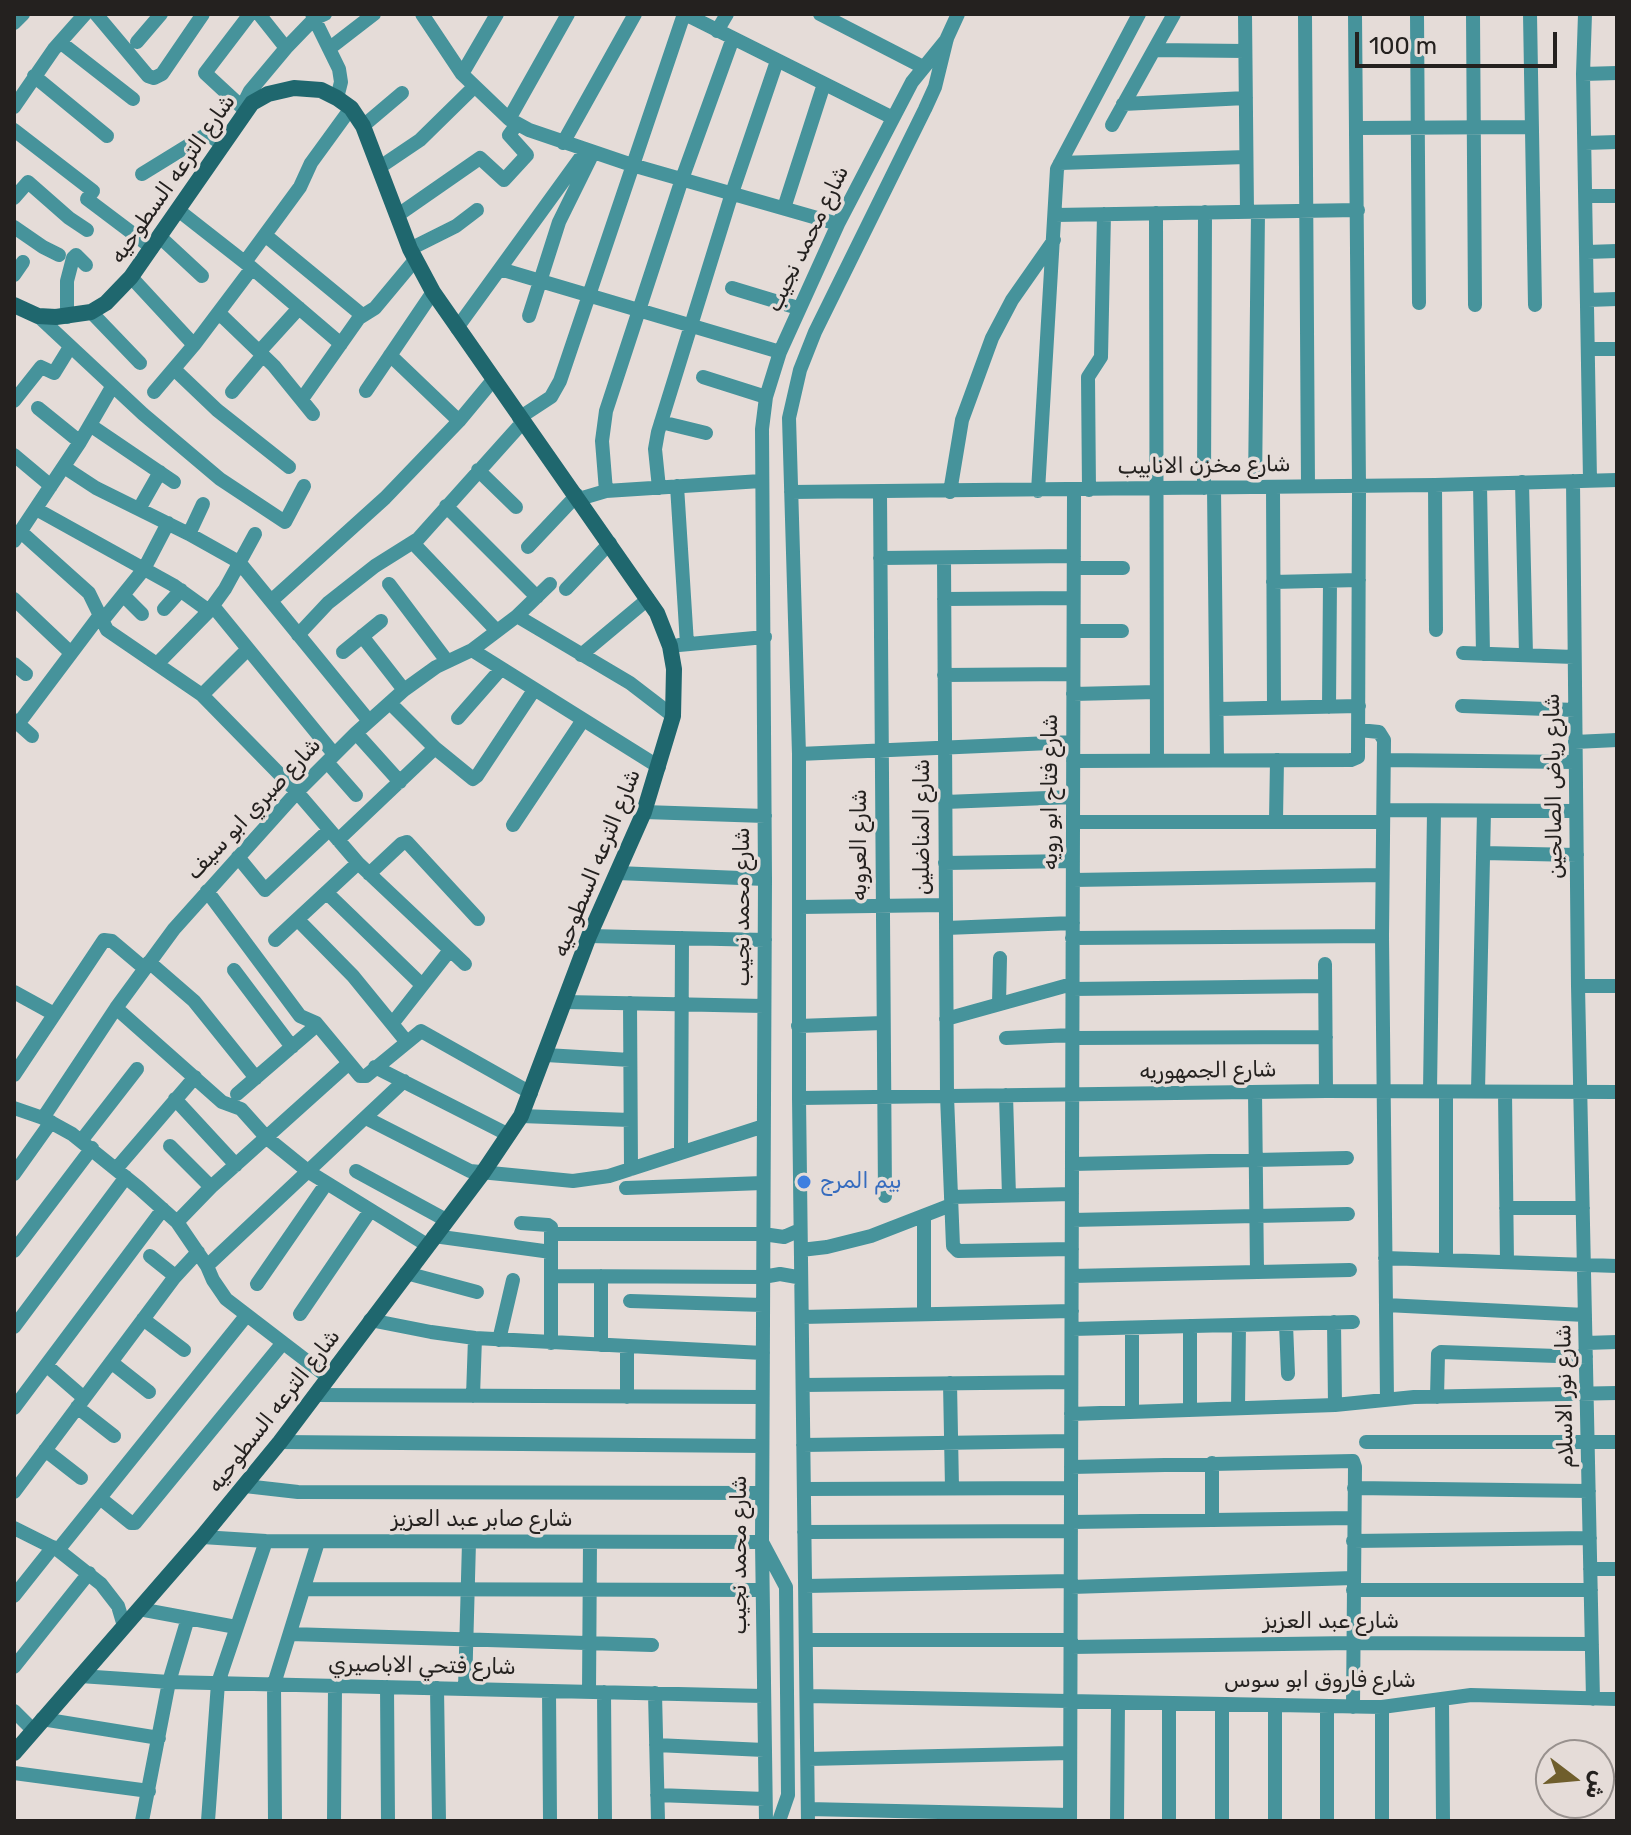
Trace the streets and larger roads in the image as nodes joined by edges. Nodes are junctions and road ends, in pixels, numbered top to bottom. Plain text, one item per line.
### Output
1 (23, 14) edge
2 (85, 14) edge
3 (96, 14) edge
4 (161, 14) edge
5 (203, 14) edge
6 (250, 14) edge
7 (259, 14) edge
8 (374, 14) edge
9 (497, 14) edge
10 (568, 14) edge
11 (635, 14) edge
12 (684, 14) edge
13 (727, 14) edge
14 (820, 14) edge
15 (958, 14) edge
16 (1139, 14) edge
17 (1174, 14) edge
18 (1245, 14) edge
19 (1305, 14) edge
20 (1355, 14) edge
21 (1417, 14) edge
22 (1473, 14) edge
23 (1530, 14) edge
24 (1585, 14) edge
25 (426, 15) edge
26 (317, 16) edge
27 (14, 23) edge
28 (717, 31) junction
29 (733, 38) junction
30 (947, 38) junction
31 (60, 42) junction
32 (137, 42) dead end
33 (286, 48) junction
34 (330, 48) junction
35 (1155, 50) junction
36 (1245, 51) junction
37 (777, 61) junction
38 (923, 67) junction
39 (1617, 73) edge
40 (462, 74) junction
41 (1583, 74) junction
42 (34, 76) junction
43 (824, 84) junction
44 (474, 87) junction
45 (402, 93) dead end
46 (1246, 98) junction
47 (133, 99) dead end
48 (344, 103) junction
49 (1123, 104) junction
50 (14, 107) edge
51 (243, 109) junction
52 (893, 118) junction
53 (513, 121) junction
54 (1112, 125) dead end
55 (363, 126) junction
56 (1418, 127) junction
57 (1475, 127) junction
58 (1532, 127) junction
59 (1357, 128) junction
60 (14, 130) edge
61 (107, 136) dead end
62 (1617, 142) edge
63 (563, 143) junction
64 (1585, 143) junction
65 (222, 144) junction
66 (589, 152) junction
67 (1246, 157) junction
68 (1060, 163) junction
69 (632, 165) junction
70 (380, 167) junction
71 (142, 174) dead end
72 (682, 179) junction
73 (732, 193) junction
74 (1586, 196) junction
75 (1617, 196) edge
76 (14, 198) edge
77 (784, 208) junction
78 (178, 210) junction
79 (477, 210) dead end
80 (1358, 210) junction
81 (1307, 211) junction
82 (1205, 212) junction
83 (1252, 212) junction
84 (1156, 213) junction
85 (1104, 214) junction
86 (398, 215) junction
87 (1055, 215) junction
88 (838, 224) junction
89 (14, 227) edge
90 (87, 230) dead end
91 (265, 235) junction
92 (1054, 239) junction
93 (156, 243) junction
94 (1617, 251) edge
95 (1587, 252) junction
96 (412, 254) junction
97 (59, 255) dead end
98 (23, 262) dead end
99 (86, 265) dead end
100 (249, 265) junction
101 (500, 269) junction
102 (14, 275) edge
103 (202, 276) dead end
104 (131, 277) junction
105 (812, 278) junction
106 (539, 282) junction
107 (732, 288) dead end
108 (837, 289) junction
109 (433, 292) junction
110 (590, 297) junction
111 (1617, 299) edge
112 (1588, 300) junction
113 (1419, 303) dead end
114 (14, 305) edge
115 (1475, 305) dead end
116 (1535, 305) dead end
117 (299, 308) junction
118 (798, 308) junction
119 (639, 311) junction
120 (91, 312) junction
121 (219, 313) junction
122 (362, 315) junction
123 (38, 316) junction
124 (529, 316) dead end
125 (67, 317) junction
126 (690, 326) junction
127 (457, 328) junction
128 (341, 344) junction
129 (194, 345) junction
130 (70, 347) junction
131 (1589, 349) junction
132 (1617, 349) edge
133 (780, 352) junction
134 (261, 353) junction
135 (390, 355) junction
136 (140, 363) dead end
137 (174, 369) junction
138 (703, 377) dead end
139 (493, 380) junction
140 (112, 387) junction
141 (366, 391) dead end
142 (154, 392) dead end
143 (232, 392) dead end
144 (766, 397) junction
145 (302, 399) junction
146 (14, 401) edge
147 (38, 408) dead end
148 (313, 414) dead end
149 (520, 420) junction
150 (459, 421) junction
151 (661, 422) junction
152 (90, 425) junction
153 (706, 433) dead end
154 (80, 442) junction
155 (14, 455) edge
156 (64, 467) junction
157 (289, 467) dead end
158 (478, 470) junction
159 (160, 472) junction
160 (1590, 480) junction
161 (1617, 480) edge
162 (761, 481) junction
163 (1573, 481) junction
164 (174, 482) dead end
165 (1522, 482) junction
166 (1480, 484) junction
167 (1435, 485) junction
168 (51, 486) junction
169 (304, 486) dead end
170 (677, 486) junction
171 (1308, 486) junction
172 (1359, 486) junction
173 (1255, 487) junction
174 (1273, 487) junction
175 (659, 488) junction
176 (1209, 488) junction
177 (1154, 489) junction
178 (1082, 490) junction
179 (606, 491) junction
180 (1038, 491) junction
181 (791, 492) junction
182 (950, 492) junction
183 (880, 493) junction
184 (578, 497) junction
185 (203, 504) dead end
186 (446, 506) junction
187 (516, 507) dead end
188 (36, 509) junction
189 (139, 509) junction
190 (168, 523) junction
191 (189, 534) junction
192 (255, 534) dead end
193 (18, 536) edge
194 (413, 543) junction
195 (610, 543) junction
196 (528, 547) dead end
197 (880, 558) junction
198 (944, 558) junction
199 (239, 562) junction
200 (1074, 562) junction
201 (1123, 568) dead end
202 (144, 569) junction
203 (1359, 580) junction
204 (1330, 581) junction
205 (1273, 582) junction
206 (389, 584) dead end
207 (550, 584) dead end
208 (566, 589) dead end
209 (181, 590) junction
210 (794, 595) junction
211 (124, 596) junction
212 (537, 597) junction
213 (765, 597) junction
214 (1073, 598) junction
215 (14, 599) edge
216 (648, 599) junction
217 (944, 599) junction
218 (271, 601) junction
219 (164, 609) dead end
220 (211, 609) junction
221 (142, 614) dead end
222 (517, 616) junction
223 (101, 618) junction
224 (381, 621) dead end
225 (1436, 630) dead end
226 (497, 631) junction
227 (1074, 631) junction
228 (1122, 631) dead end
229 (298, 635) junction
230 (362, 636) junction
231 (765, 637) junction
232 (679, 645) junction
233 (248, 649) junction
234 (472, 650) junction
235 (343, 652) dead end
236 (71, 653) junction
237 (1463, 653) dead end
238 (1483, 654) junction
239 (581, 655) junction
240 (1526, 655) junction
241 (1574, 657) junction
242 (447, 661) junction
243 (158, 663) junction
244 (501, 669) junction
245 (1073, 674) junction
246 (944, 675) junction
247 (404, 690) junction
248 (534, 690) junction
249 (1156, 692) junction
250 (1073, 694) junction
251 (202, 695) junction
252 (390, 703) junction
253 (1359, 706) junction
254 (1462, 706) dead end
255 (1329, 707) junction
256 (1274, 708) junction
257 (1217, 709) junction
258 (1575, 710) junction
259 (673, 716) junction
260 (458, 718) dead end
261 (583, 720) junction
262 (369, 721) junction
263 (16, 722) edge
264 (1359, 730) junction
265 (356, 733) junction
266 (32, 736) dead end
267 (1617, 740) edge
268 (1073, 742) junction
269 (1575, 742) junction
270 (945, 747) junction
271 (435, 748) junction
272 (882, 750) junction
273 (799, 754) junction
274 (331, 758) junction
275 (1217, 760) junction
276 (1277, 760) junction
277 (1384, 760) junction
278 (1073, 761) junction
279 (1157, 761) junction
280 (1575, 762) junction
281 (659, 767) junction
282 (400, 782) junction
283 (297, 792) junction
284 (356, 795) dead end
285 (1073, 797) junction
286 (945, 802) junction
287 (1434, 811) junction
288 (1484, 811) junction
289 (1576, 811) junction
290 (644, 812) junction
291 (765, 816) junction
292 (1384, 816) junction
293 (1276, 820) junction
294 (1073, 822) junction
295 (513, 825) dead end
296 (333, 835) junction
297 (1483, 853) junction
298 (1577, 855) junction
299 (238, 857) junction
300 (1073, 861) junction
301 (358, 863) junction
302 (945, 863) junction
303 (617, 873) junction
304 (369, 874) junction
305 (1382, 875) junction
306 (765, 879) junction
307 (1073, 880) junction
308 (207, 891) junction
309 (327, 893) junction
310 (946, 905) junction
311 (882, 906) junction
312 (800, 907) junction
313 (478, 919) dead end
314 (299, 921) junction
315 (1073, 923) junction
316 (946, 928) junction
317 (589, 936) junction
318 (1382, 936) junction
319 (682, 938) junction
320 (1072, 938) junction
321 (275, 940) dead end
322 (765, 940) junction
323 (450, 950) junction
324 (1000, 958) dead end
325 (465, 964) dead end
326 (1325, 964) dead end
327 (146, 965) junction
328 (234, 970) dead end
329 (422, 985) junction
330 (1072, 986) junction
331 (1325, 986) junction
332 (1578, 986) junction
333 (1617, 986) edge
334 (14, 992) edge
335 (565, 1002) junction
336 (630, 1003) junction
337 (682, 1004) junction
338 (999, 1004) junction
339 (764, 1006) junction
340 (116, 1008) junction
341 (54, 1014) junction
342 (946, 1019) junction
343 (883, 1023) junction
344 (392, 1024) junction
345 (317, 1025) junction
346 (798, 1026) junction
347 (1072, 1037) junction
348 (1326, 1037) junction
349 (1006, 1038) dead end
350 (406, 1041) junction
351 (292, 1047) junction
352 (546, 1055) junction
353 (19, 1056) edge
354 (630, 1060) junction
355 (349, 1063) junction
356 (375, 1067) junction
357 (137, 1069) dead end
358 (14, 1075) edge
359 (195, 1077) junction
360 (256, 1078) junction
361 (404, 1081) junction
362 (1326, 1091) junction
363 (1383, 1091) junction
364 (1430, 1091) junction
365 (1478, 1091) junction
366 (1580, 1091) junction
367 (1255, 1092) junction
368 (1446, 1092) junction
369 (1505, 1092) junction
370 (1617, 1092) edge
371 (531, 1093) junction
372 (237, 1094) dead end
373 (1072, 1094) junction
374 (1006, 1095) junction
375 (886, 1096) junction
376 (947, 1096) junction
377 (799, 1098) junction
378 (175, 1099) junction
379 (14, 1108) edge
380 (521, 1116) junction
381 (366, 1118) junction
382 (47, 1120) junction
383 (630, 1120) junction
384 (764, 1126) junction
385 (509, 1135) junction
386 (267, 1138) junction
387 (86, 1144) junction
388 (170, 1146) dead end
389 (681, 1152) junction
390 (1347, 1158) dead end
391 (1256, 1160) junction
392 (1072, 1164) junction
393 (236, 1165) junction
394 (631, 1169) junction
395 (356, 1171) dead end
396 (309, 1172) junction
397 (121, 1173) junction
398 (14, 1174) edge
399 (482, 1174) junction
400 (763, 1183) junction
401 (326, 1184) junction
402 (211, 1187) junction
403 (626, 1188) dead end
404 (1072, 1194) junction
405 (885, 1196) dead end
406 (1009, 1196) junction
407 (951, 1201) junction
408 (1506, 1208) junction
409 (1583, 1208) junction
410 (163, 1209) junction
411 (370, 1211) junction
412 (1348, 1214) dead end
413 (924, 1216) junction
414 (1256, 1216) junction
415 (446, 1220) junction
416 (1072, 1220) junction
417 (177, 1222) junction
418 (521, 1223) dead end
419 (800, 1230) junction
420 (551, 1234) junction
421 (763, 1234) junction
422 (430, 1241) junction
423 (1072, 1249) junction
424 (801, 1250) junction
425 (14, 1251) edge
426 (198, 1252) junction
427 (551, 1252) junction
428 (150, 1256) dead end
429 (1385, 1258) junction
430 (1446, 1260) junction
431 (1507, 1262) junction
432 (1584, 1265) junction
433 (207, 1266) junction
434 (1617, 1266) edge
435 (1350, 1270) dead end
436 (1257, 1272) junction
437 (406, 1273) junction
438 (175, 1276) junction
439 (552, 1276) junction
440 (601, 1276) junction
441 (1072, 1276) junction
442 (763, 1277) junction
443 (513, 1280) dead end
444 (801, 1281) junction
445 (257, 1284) dead end
446 (477, 1292) dead end
447 (630, 1301) dead end
448 (763, 1305) junction
449 (1386, 1305) junction
450 (1072, 1311) junction
451 (300, 1314) dead end
452 (924, 1314) junction
453 (1585, 1315) junction
454 (246, 1316) junction
455 (802, 1317) junction
456 (143, 1319) junction
457 (370, 1320) junction
458 (1334, 1322) junction
459 (1353, 1322) dead end
460 (1286, 1324) junction
461 (1239, 1325) junction
462 (1190, 1326) junction
463 (14, 1327) edge
464 (1132, 1328) junction
465 (1072, 1329) junction
466 (475, 1338) junction
467 (499, 1340) junction
468 (1617, 1342) edge
469 (551, 1343) junction
470 (282, 1344) junction
471 (601, 1345) junction
472 (627, 1346) junction
473 (184, 1350) dead end
474 (1586, 1350) junction
475 (763, 1353) junction
476 (111, 1362) junction
477 (46, 1365) junction
478 (1288, 1374) dead end
479 (329, 1378) junction
480 (1071, 1382) junction
481 (950, 1383) junction
482 (803, 1385) junction
483 (149, 1392) dead end
484 (1587, 1393) junction
485 (1617, 1393) edge
486 (316, 1395) junction
487 (473, 1396) junction
488 (627, 1397) junction
489 (762, 1397) junction
490 (1437, 1397) junction
491 (1387, 1400) junction
492 (81, 1402) junction
493 (1335, 1405) junction
494 (14, 1408) edge
495 (1238, 1408) junction
496 (1190, 1410) junction
497 (1132, 1412) junction
498 (1071, 1414) junction
499 (114, 1436) dead end
500 (1071, 1441) junction
501 (280, 1442) junction
502 (951, 1442) junction
503 (1366, 1442) dead end
504 (1587, 1442) junction
505 (1617, 1442) edge
506 (803, 1445) junction
507 (762, 1446) junction
508 (45, 1450) junction
509 (1212, 1463) junction
510 (1071, 1467) junction
511 (81, 1478) dead end
512 (245, 1486) junction
513 (952, 1488) junction
514 (1071, 1488) junction
515 (1354, 1488) junction
516 (804, 1489) junction
517 (1589, 1491) junction
518 (14, 1492) edge
519 (762, 1493) junction
520 (100, 1498) junction
521 (1353, 1518) junction
522 (1212, 1520) junction
523 (1071, 1526) junction
524 (14, 1528) edge
525 (804, 1532) junction
526 (202, 1537) junction
527 (1590, 1538) junction
528 (266, 1541) junction
529 (1353, 1541) junction
530 (318, 1542) junction
531 (469, 1542) junction
532 (590, 1542) junction
533 (762, 1542) junction
534 (55, 1549) junction
535 (1590, 1569) junction
536 (1617, 1569) edge
537 (89, 1573) junction
538 (1071, 1584) junction
539 (1353, 1584) junction
540 (805, 1586) junction
541 (304, 1589) junction
542 (468, 1589) junction
543 (590, 1590) junction
544 (762, 1590) junction
545 (1591, 1590) junction
546 (14, 1596) edge
547 (139, 1609) junction
548 (188, 1618) junction
549 (124, 1626) junction
550 (236, 1627) junction
551 (290, 1634) junction
552 (466, 1639) junction
553 (806, 1640) junction
554 (590, 1643) junction
555 (1353, 1643) junction
556 (1071, 1644) junction
557 (1592, 1644) junction
558 (652, 1645) dead end
559 (14, 1667) edge
560 (80, 1676) junction
561 (169, 1682) junction
562 (218, 1683) junction
563 (274, 1684) junction
564 (335, 1686) junction
565 (387, 1687) junction
566 (437, 1688) junction
567 (465, 1689) junction
568 (549, 1691) junction
569 (596, 1692) junction
570 (655, 1693) junction
571 (763, 1696) junction
572 (807, 1696) junction
573 (1593, 1699) junction
574 (1617, 1699) edge
575 (1442, 1700) junction
576 (1071, 1701) junction
577 (1118, 1702) junction
578 (1169, 1703) junction
579 (1222, 1704) junction
580 (1275, 1705) junction
581 (1327, 1706) junction
582 (1353, 1707) junction
583 (1382, 1707) junction
584 (14, 1711) edge
585 (38, 1725) junction
586 (159, 1738) junction
587 (656, 1745) junction
588 (764, 1750) junction
589 (14, 1753) edge
590 (1070, 1753) junction
591 (808, 1759) junction
592 (14, 1773) edge
593 (149, 1791) junction
594 (657, 1795) junction
595 (765, 1799) junction
596 (808, 1815) edge
597 (1070, 1818) edge
598 (142, 1821) edge
599 (208, 1821) edge
600 (275, 1821) edge
601 (334, 1821) edge
602 (388, 1821) edge
603 (439, 1821) edge
604 (550, 1821) edge
605 (605, 1821) edge
606 (658, 1821) edge
607 (766, 1821) edge
608 (779, 1821) edge
609 (1117, 1821) edge
610 (1169, 1821) edge
611 (1222, 1821) edge
612 (1275, 1821) edge
613 (1327, 1821) edge
614 (1382, 1821) edge
615 (1443, 1821) edge

1 - 27 street
2 - 31 street
3 - 5 street
4 - 32 street
6 - 51 street
7 - 33 street
8 - 34 street
9 - 40 street
10 - 53 street
11 - 63 street
12 - 28 street
12 - 69 street
13 - 28 street
14 - 38 street
15 - 30 street, شارع محمد نجيب
16 - 68 street
17 - 35 street
18 - 36 street
19 - 81 street
20 - 59 street
21 - 56 street
22 - 57 street
23 - 58 street
24 - 41 street
25 - 40 street
26 - 33 street
26 - 34 street
28 - 29 street
29 - 37 street
29 - 72 street
30 - 38 street, شارع محمد نجيب
30 - 108 street, شارع محمد نجيب
31 - 42 street
31 - 47 street
33 - 51 street
34 - 48 street
35 - 36 street
35 - 49 street
36 - 46 street
37 - 43 street
37 - 73 street
38 - 52 street, شارع محمد نجيب
39 - 41 street
40 - 44 street
41 - 64 street
42 - 50 street
42 - 61 street
43 - 52 street
43 - 77 street
44 - 53 street
44 - 70 street
45 - 55 street
46 - 49 street
46 - 67 street
48 - 51 street, شارع الترعه السطوحيه
48 - 55 street, شارع الترعه السطوحيه
48 - 91 street
49 - 54 street
51 - 65 street, شارع الترعه السطوحيه
52 - 88 street, شارع محمد نجيب
53 - 63 street
53 - 86 street
55 - 70 street, شارع الترعه السطوحيه
56 - 57 street
56 - 59 street
56 - 113 street
57 - 58 street
57 - 115 street
58 - 116 street
59 - 80 street
60 - 93 street
62 - 64 street
63 - 66 street
64 - 74 street
65 - 71 street
65 - 78 street, شارع الترعه السطوحيه
66 - 69 street
66 - 101 street
66 - 106 street
67 - 68 street
67 - 83 street
68 - 87 street
69 - 72 street
69 - 110 street
70 - 86 street, شارع الترعه السطوحيه
72 - 73 street
72 - 119 street
73 - 77 street
73 - 126 street
74 - 75 street
74 - 95 street
76 - 90 street
77 - 88 street
78 - 93 street, شارع الترعه السطوحيه
78 - 100 street
79 - 96 street
80 - 81 street
80 - 172 street
81 - 83 street
81 - 171 street
82 - 83 street
82 - 84 street
82 - 176 street
83 - 173 street
84 - 85 street
84 - 177 street
85 - 87 street
85 - 178 street, شارع فتاح ابو رويه
86 - 96 street, شارع الترعه السطوحيه
87 - 92 street
88 - 105 street, شارع محمد نجيب
89 - 97 street
91 - 100 street
91 - 122 street
92 - 180 street
92 - 182 street
93 - 103 street
93 - 104 street, شارع الترعه السطوحيه
94 - 95 street
95 - 112 street
96 - 109 street, شارع الترعه السطوحيه
96 - 122 street
98 - 102 street
99 - 125 street
100 - 117 street
100 - 121 street
101 - 106 street
101 - 127 street
104 - 120 street, شارع الترعه السطوحيه
104 - 129 street
105 - 108 street
105 - 118 street, شارع محمد نجيب
106 - 110 street
106 - 124 street
107 - 118 street
108 - 181 street, شارع محمد نجيب
109 - 127 street, شارع الترعه السطوحيه
109 - 135 street
110 - 119 street
110 - 149 street
111 - 112 street
112 - 131 street
114 - 123 street, شارع الترعه السطوحيه
117 - 128 street
117 - 134 street
118 - 133 street, شارع محمد نجيب
119 - 126 street
119 - 179 street
120 - 125 street, شارع الترعه السطوحيه
120 - 136 street
121 - 129 street
121 - 134 street
122 - 128 street
123 - 125 street, شارع الترعه السطوحيه
123 - 130 street
126 - 133 street
126 - 151 street
127 - 139 street, شارع الترعه السطوحيه
128 - 145 street
129 - 137 street
130 - 140 street
130 - 146 street
131 - 132 street
131 - 160 street
133 - 144 street, شارع محمد نجيب
134 - 143 street
134 - 145 street
135 - 141 street
135 - 150 street
137 - 142 street
137 - 157 street
138 - 144 street
139 - 149 street, شارع الترعه السطوحيه
139 - 150 street
140 - 152 street
140 - 169 street
144 - 162 street, شارع محمد نجيب
145 - 148 street
147 - 154 street
149 - 158 street
149 - 184 street, شارع الترعه السطوحيه
150 - 218 street
151 - 153 street
151 - 175 street
152 - 154 street
152 - 159 street
154 - 156 street
155 - 168 street
156 - 168 street
156 - 189 street
158 - 186 street
158 - 187 street
159 - 164 street
159 - 189 street
160 - 161 street, شارع مخزن الانابيب
160 - 163 street, شارع مخزن الانابيب
162 - 170 street
162 - 213 street, شارع محمد نجيب
163 - 165 street, شارع مخزن الانابيب
163 - 241 street, شارع رياض الصالحين
165 - 166 street, شارع مخزن الانابيب
165 - 240 street
166 - 167 street, شارع مخزن الانابيب
166 - 238 street
167 - 172 street, شارع مخزن الانابيب
167 - 225 street
168 - 188 street
170 - 175 street
170 - 232 street
171 - 172 street, شارع مخزن الانابيب
171 - 174 street, شارع مخزن الانابيب
172 - 203 street
173 - 174 street, شارع مخزن الانابيب
173 - 176 street, شارع مخزن الانابيب
174 - 205 street
175 - 179 street
176 - 177 street, شارع مخزن الانابيب
176 - 257 street
177 - 178 street, شارع مخزن الانابيب
177 - 249 street
178 - 180 street, شارع مخزن الانابيب
178 - 200 street, شارع فتاح ابو رويه
179 - 184 street
180 - 182 street, شارع مخزن الانابيب
181 - 183 street, شارع مخزن الانابيب
181 - 210 street, شارع محمد نجيب
182 - 183 street, شارع مخزن الانابيب
183 - 197 street, شارع العروبه
184 - 195 street, شارع الترعه السطوحيه
184 - 196 street
185 - 191 street
186 - 194 street
186 - 212 street
188 - 193 street
188 - 202 street
189 - 190 street
190 - 191 street
190 - 202 street
191 - 199 street
192 - 199 street
193 - 223 street
194 - 226 street
194 - 229 street
195 - 208 street
195 - 216 street, شارع الترعه السطوحيه
197 - 198 street
197 - 272 street, شارع العروبه
198 - 200 street
198 - 217 street, شارع المناضلين
199 - 218 street
199 - 220 street
200 - 201 street
200 - 214 street, شارع فتاح ابو رويه
202 - 209 street
202 - 211 street
203 - 204 street
203 - 253 street
204 - 205 street
204 - 255 street
205 - 256 street
206 - 242 street
207 - 212 street, شارع صبري ابو سيف
209 - 219 street
209 - 220 street
210 - 213 street
210 - 273 street, شارع محمد نجيب
211 - 221 street
211 - 223 street
212 - 222 street, شارع صبري ابو سيف
213 - 231 street, شارع محمد نجيب
214 - 217 street
214 - 227 street, شارع فتاح ابو رويه
215 - 236 street
216 - 232 street, شارع الترعه السطوحيه
216 - 239 street
217 - 246 street, شارع المناضلين
218 - 229 street
220 - 233 street
220 - 243 street
222 - 226 street, شارع صبري ابو سيف
222 - 239 street
223 - 236 street
223 - 243 street
224 - 230 street
226 - 234 street, شارع صبري ابو سيف
227 - 228 street
227 - 245 street, شارع فتاح ابو رويه
229 - 262 street
230 - 235 street
230 - 247 street
231 - 232 street
231 - 291 street, شارع محمد نجيب
232 - 259 street, شارع الترعه السطوحيه
233 - 251 street
233 - 274 street
234 - 242 street, شارع صبري ابو سيف
234 - 244 street
236 - 263 street
237 - 238 street
238 - 240 street
239 - 259 street
240 - 241 street
241 - 258 street, شارع رياض الصالحين
242 - 247 street, شارع صبري ابو سيف
243 - 251 street
244 - 248 street
244 - 260 street
245 - 246 street
245 - 250 street, شارع فتاح ابو رويه
246 - 270 street, شارع المناضلين
247 - 252 street, شارع صبري ابو سيف
248 - 261 street
248 - 271 street
249 - 250 street
249 - 279 street
250 - 268 street, شارع فتاح ابو رويه
251 - 283 street
252 - 262 street, شارع صبري ابو سيف
252 - 271 street
253 - 255 street
253 - 264 street
254 - 258 street
255 - 256 street
256 - 257 street
257 - 275 street
258 - 269 street, شارع رياض الصالحين
259 - 281 street, شارع الترعه السطوحيه
261 - 281 street
261 - 295 street
262 - 265 street, شارع صبري ابو سيف
263 - 266 street
264 - 276 street
264 - 277 street
265 - 274 street, شارع صبري ابو سيف
265 - 282 street
267 - 269 street
268 - 270 street
268 - 278 street, شارع فتاح ابو رويه
269 - 280 street, شارع رياض الصالحين
270 - 272 street
270 - 286 street, شارع المناضلين
271 - 282 street
272 - 273 street
272 - 311 street, شارع العروبه
273 - 312 street, شارع محمد نجيب
274 - 283 street, شارع صبري ابو سيف
274 - 284 street
275 - 276 street
275 - 279 street
276 - 293 street
277 - 280 street
277 - 292 street
278 - 279 street
278 - 285 street, شارع فتاح ابو رويه
280 - 289 street, شارع رياض الصالحين
281 - 290 street, شارع الترعه السطوحيه
282 - 296 street
283 - 296 street
283 - 299 street, شارع صبري ابو سيف
285 - 286 street
285 - 294 street, شارع فتاح ابو رويه
286 - 302 street, شارع المناضلين
287 - 288 street
287 - 292 street
287 - 364 street
288 - 289 street
288 - 297 street
289 - 298 street, شارع رياض الصالحين
290 - 291 street
290 - 303 street, شارع الترعه السطوحيه
291 - 306 street, شارع محمد نجيب
292 - 293 street
292 - 305 street
293 - 294 street
294 - 300 street, شارع فتاح ابو رويه
296 - 299 street
296 - 301 street
297 - 298 street
297 - 365 street
298 - 332 street, شارع رياض الصالحين
299 - 308 street, شارع صبري ابو سيف
300 - 302 street
300 - 307 street, شارع فتاح ابو رويه
301 - 304 street
301 - 309 street
302 - 310 street, شارع المناضلين
303 - 306 street
303 - 317 street, شارع الترعه السطوحيه
304 - 313 street
304 - 323 street
305 - 307 street
305 - 318 street
306 - 322 street, شارع محمد نجيب
307 - 315 street, شارع فتاح ابو رويه
308 - 327 street, شارع صبري ابو سيف
308 - 345 street
309 - 314 street
309 - 329 street
310 - 311 street
310 - 316 street, شارع المناضلين
311 - 312 street
311 - 343 street, شارع العروبه
312 - 346 street, شارع محمد نجيب
314 - 321 street
314 - 344 street
315 - 316 street
315 - 320 street, شارع فتاح ابو رويه
316 - 342 street, شارع المناضلين
317 - 319 street
317 - 335 street, شارع الترعه السطوحيه
318 - 320 street
318 - 363 street
319 - 322 street
319 - 337 street
320 - 330 street, شارع فتاح ابو رويه
322 - 339 street, شارع محمد نجيب
323 - 325 street
323 - 329 street
324 - 338 street
326 - 331 street
327 - 340 street, شارع صبري ابو سيف
327 - 341 street
327 - 360 street
328 - 351 street
329 - 344 street
330 - 331 street
330 - 338 street
330 - 347 street, شارع فتاح ابو رويه
331 - 348 street
332 - 333 street
332 - 366 street, شارع رياض الصالحين
334 - 341 street
335 - 336 street
335 - 352 street, شارع الترعه السطوحيه
336 - 337 street
336 - 354 street
337 - 339 street
337 - 389 street
338 - 342 street
339 - 384 street, شارع محمد نجيب
340 - 359 street
340 - 382 street, شارع صبري ابو سيف
341 - 353 street
342 - 376 street, شارع المناضلين
343 - 346 street
343 - 375 street, شارع العروبه
344 - 350 street
345 - 351 street
345 - 355 street
346 - 377 street, شارع محمد نجيب
347 - 348 street
347 - 349 street
347 - 373 street, شارع فتاح ابو رويه
348 - 362 street
350 - 356 street
350 - 371 street
351 - 360 street
352 - 354 street
352 - 371 street, شارع الترعه السطوحيه
353 - 358 street
354 - 383 street
355 - 356 street
355 - 386 street
356 - 361 street
357 - 387 street
359 - 378 street
359 - 386 street
360 - 372 street
361 - 381 street
361 - 385 street
362 - 363 street, شارع الجمهوريه
362 - 367 street, شارع الجمهوريه
363 - 364 street, شارع الجمهوريه
363 - 429 street
364 - 368 street, شارع الجمهوريه
365 - 368 street, شارع الجمهوريه
365 - 369 street, شارع الجمهوريه
366 - 369 street, شارع الجمهوريه
366 - 370 street, شارع الجمهوريه
366 - 409 street, شارع نور الاسلام
367 - 373 street, شارع الجمهوريه
367 - 391 street
368 - 430 street
369 - 408 street
371 - 380 street, شارع الترعه السطوحيه
373 - 374 street, شارع الجمهوريه
373 - 392 street, شارع فتاح ابو رويه
374 - 376 street, شارع الجمهوريه
374 - 406 street
375 - 376 street, شارع الجمهوريه
375 - 377 street, شارع الجمهوريه
375 - 405 street, شارع العروبه
376 - 407 street, شارع المناضلين
377 - 419 street, شارع محمد نجيب
378 - 393 street
378 - 397 street
379 - 382 street
380 - 383 street
380 - 385 street, شارع الترعه السطوحيه
381 - 396 street
381 - 399 street
382 - 387 street
382 - 398 street, شارع صبري ابو سيف
383 - 394 street
384 - 389 street
384 - 400 street, شارع محمد نجيب
385 - 399 street, شارع الترعه السطوحيه
386 - 393 street
386 - 396 street
387 - 397 street
387 - 425 street
388 - 402 street
389 - 394 street
390 - 391 street
391 - 392 street
391 - 414 street
392 - 404 street, شارع فتاح ابو رويه
393 - 402 street
394 - 399 street
395 - 415 street
396 - 401 street
396 - 433 street
397 - 410 street
397 - 463 street
399 - 415 street, شارع الترعه السطوحيه
400 - 403 street
400 - 421 street, شارع محمد نجيب
401 - 411 street
401 - 445 street
402 - 417 street
404 - 406 street
404 - 416 street, شارع فتاح ابو رويه
406 - 407 street
407 - 413 street
407 - 423 street, شارع المناضلين
408 - 409 street
408 - 431 street
409 - 432 street, شارع نور الاسلام
410 - 417 street
410 - 477 street
411 - 422 street
411 - 451 street
412 - 414 street
413 - 424 street
413 - 452 street
414 - 416 street
414 - 436 street
415 - 422 street, شارع الترعه السطوحيه
416 - 423 street, شارع فتاح ابو رويه
417 - 426 street
418 - 420 street
419 - 421 street
419 - 424 street, شارع محمد نجيب
420 - 421 street
420 - 427 street
421 - 442 street, شارع محمد نجيب
422 - 427 street
422 - 437 street, شارع الترعه السطوحيه
423 - 441 street, شارع فتاح ابو رويه
424 - 444 street, شارع محمد نجيب
426 - 433 street
426 - 438 street
427 - 439 street
428 - 438 street
429 - 430 street
429 - 449 street
430 - 431 street
431 - 432 street
432 - 434 street
432 - 453 street, شارع نور الاسلام
433 - 454 street
435 - 436 street
436 - 441 street
437 - 446 street
437 - 457 street, شارع الترعه السطوحيه
438 - 456 street
439 - 440 street
439 - 469 street
440 - 442 street
440 - 471 street
441 - 450 street, شارع فتاح ابو رويه
442 - 444 street
442 - 448 street, شارع محمد نجيب
443 - 467 street
444 - 455 street, شارع محمد نجيب
447 - 448 street
448 - 475 street, شارع محمد نجيب
449 - 453 street
449 - 491 street
450 - 452 street
450 - 465 street, شارع فتاح ابو رويه
452 - 455 street
453 - 474 street, شارع نور الاسلام
454 - 470 street
454 - 520 street
455 - 482 street, شارع محمد نجيب
456 - 473 street
456 - 476 street
457 - 466 street
457 - 479 street, شارع الترعه السطوحيه
458 - 459 street
458 - 460 street
458 - 493 street
460 - 461 street
460 - 478 street
461 - 462 street
461 - 495 street
462 - 464 street
462 - 496 street
464 - 465 street
464 - 497 street
465 - 480 street, شارع فتاح ابو رويه
466 - 467 street
466 - 487 street
467 - 469 street
468 - 474 street
469 - 471 street
470 - 479 street
470 - 520 street
471 - 472 street
472 - 475 street
472 - 488 street
474 - 484 street, شارع نور الاسلام
474 - 490 street
475 - 489 street, شارع محمد نجيب
476 - 483 street
476 - 492 street
477 - 492 street
477 - 494 street
479 - 486 street, شارع الترعه السطوحيه
480 - 481 street
480 - 498 street, شارع فتاح ابو رويه
481 - 482 street
481 - 502 street
482 - 506 street, شارع محمد نجيب
484 - 485 street
484 - 490 street
484 - 504 street, شارع نور الاسلام
486 - 487 street
486 - 501 street, شارع الترعه السطوحيه
487 - 488 street
488 - 489 street
489 - 507 street, شارع محمد نجيب
490 - 491 street
491 - 493 street
492 - 499 street
492 - 508 street
493 - 495 street
495 - 496 street
496 - 497 street
497 - 498 street
498 - 500 street, شارع فتاح ابو رويه
500 - 502 street
500 - 510 street, شارع فتاح ابو رويه
501 - 507 street
501 - 512 street, شارع الترعه السطوحيه
502 - 506 street
502 - 513 street
503 - 504 street
504 - 505 street
504 - 517 street, شارع نور الاسلام
506 - 516 street, شارع محمد نجيب
507 - 519 street, شارع محمد نجيب
508 - 511 street
508 - 518 street
509 - 510 street
509 - 515 street
509 - 522 street
510 - 514 street, شارع فتاح ابو رويه
512 - 519 street
512 - 526 street, شارع الترعه السطوحيه
513 - 514 street
513 - 516 street
514 - 523 street, شارع فتاح ابو رويه
515 - 517 street
515 - 521 street
516 - 525 street, شارع محمد نجيب
517 - 527 street, شارع نور الاسلام
519 - 533 street, شارع محمد نجيب
520 - 534 street
521 - 522 street
521 - 529 street
522 - 523 street
523 - 525 street
523 - 538 street, شارع فتاح ابو رويه
524 - 534 street
525 - 540 street, شارع محمد نجيب
526 - 528 street, شارع صابر عبد العزيز
526 - 547 street, شارع الترعه السطوحيه
527 - 529 street
527 - 535 street, شارع نور الاسلام
528 - 530 street, شارع صابر عبد العزيز
528 - 550 street
529 - 539 street
530 - 531 street, شارع صابر عبد العزيز
530 - 541 street
531 - 532 street, شارع صابر عبد العزيز
531 - 542 street
532 - 533 street, شارع صابر عبد العزيز
532 - 543 street
533 - 544 street, شارع محمد نجيب
533 - 608 street
534 - 537 street
534 - 546 street
535 - 536 street
535 - 545 street, شارع نور الاسلام
537 - 549 street
537 - 559 street
538 - 539 street
538 - 540 street
538 - 556 street, شارع فتاح ابو رويه
539 - 545 street
539 - 555 street
540 - 553 street, شارع محمد نجيب
541 - 542 street
541 - 551 street
542 - 543 street
542 - 552 street
543 - 544 street
543 - 554 street
544 - 571 street, شارع محمد نجيب
545 - 557 street, شارع نور الاسلام
547 - 548 street
547 - 549 street, شارع الترعه السطوحيه
548 - 550 street
548 - 561 street
549 - 560 street, شارع الترعه السطوحيه
550 - 562 street
551 - 552 street
551 - 563 street
552 - 554 street
552 - 567 street
553 - 556 street, شارع عبد العزيز
553 - 572 street, شارع محمد نجيب
554 - 558 street
554 - 569 street
555 - 556 street, شارع عبد العزيز
555 - 557 street, شارع عبد العزيز
555 - 582 street
556 - 576 street, شارع فتاح ابو رويه
557 - 573 street, شارع نور الاسلام
560 - 561 street, شارع فتحي الاباصيري
560 - 585 street, شارع الترعه السطوحيه
561 - 562 street, شارع فتحي الاباصيري
561 - 586 street
562 - 563 street, شارع فتحي الاباصيري
562 - 599 street
563 - 564 street, شارع فتحي الاباصيري
563 - 600 street
564 - 565 street, شارع فتحي الاباصيري
564 - 601 street
565 - 566 street, شارع فتحي الاباصيري
565 - 602 street
566 - 567 street, شارع فتحي الاباصيري
566 - 603 street
567 - 568 street, شارع فتحي الاباصيري
568 - 569 street, شارع فتحي الاباصيري
568 - 604 street
569 - 570 street, شارع فتحي الاباصيري
569 - 605 street
570 - 571 street, شارع فتحي الاباصيري
570 - 587 street
571 - 588 street, شارع محمد نجيب
572 - 576 street, شارع فاروق ابو سوس
572 - 591 street, شارع محمد نجيب
573 - 574 street, شارع فاروق ابو سوس
573 - 575 street, شارع فاروق ابو سوس
575 - 583 street, شارع فاروق ابو سوس
575 - 615 street
576 - 577 street, شارع فاروق ابو سوس
576 - 590 street, شارع فتاح ابو رويه
577 - 578 street, شارع فاروق ابو سوس
577 - 609 street
578 - 579 street, شارع فاروق ابو سوس
578 - 610 street
579 - 580 street, شارع فاروق ابو سوس
579 - 611 street
580 - 581 street, شارع فاروق ابو سوس
580 - 612 street
581 - 582 street, شارع فاروق ابو سوس
581 - 613 street
582 - 583 street, شارع فاروق ابو سوس
583 - 614 street
584 - 585 street
585 - 586 street
585 - 589 street, شارع الترعه السطوحيه
586 - 593 street
587 - 588 street
587 - 594 street
588 - 595 street, شارع محمد نجيب
590 - 591 street
590 - 597 street, شارع فتاح ابو رويه
591 - 596 street, شارع محمد نجيب
592 - 593 street
593 - 598 street
594 - 595 street
594 - 606 street
595 - 607 street, شارع محمد نجيب
596 - 597 street

